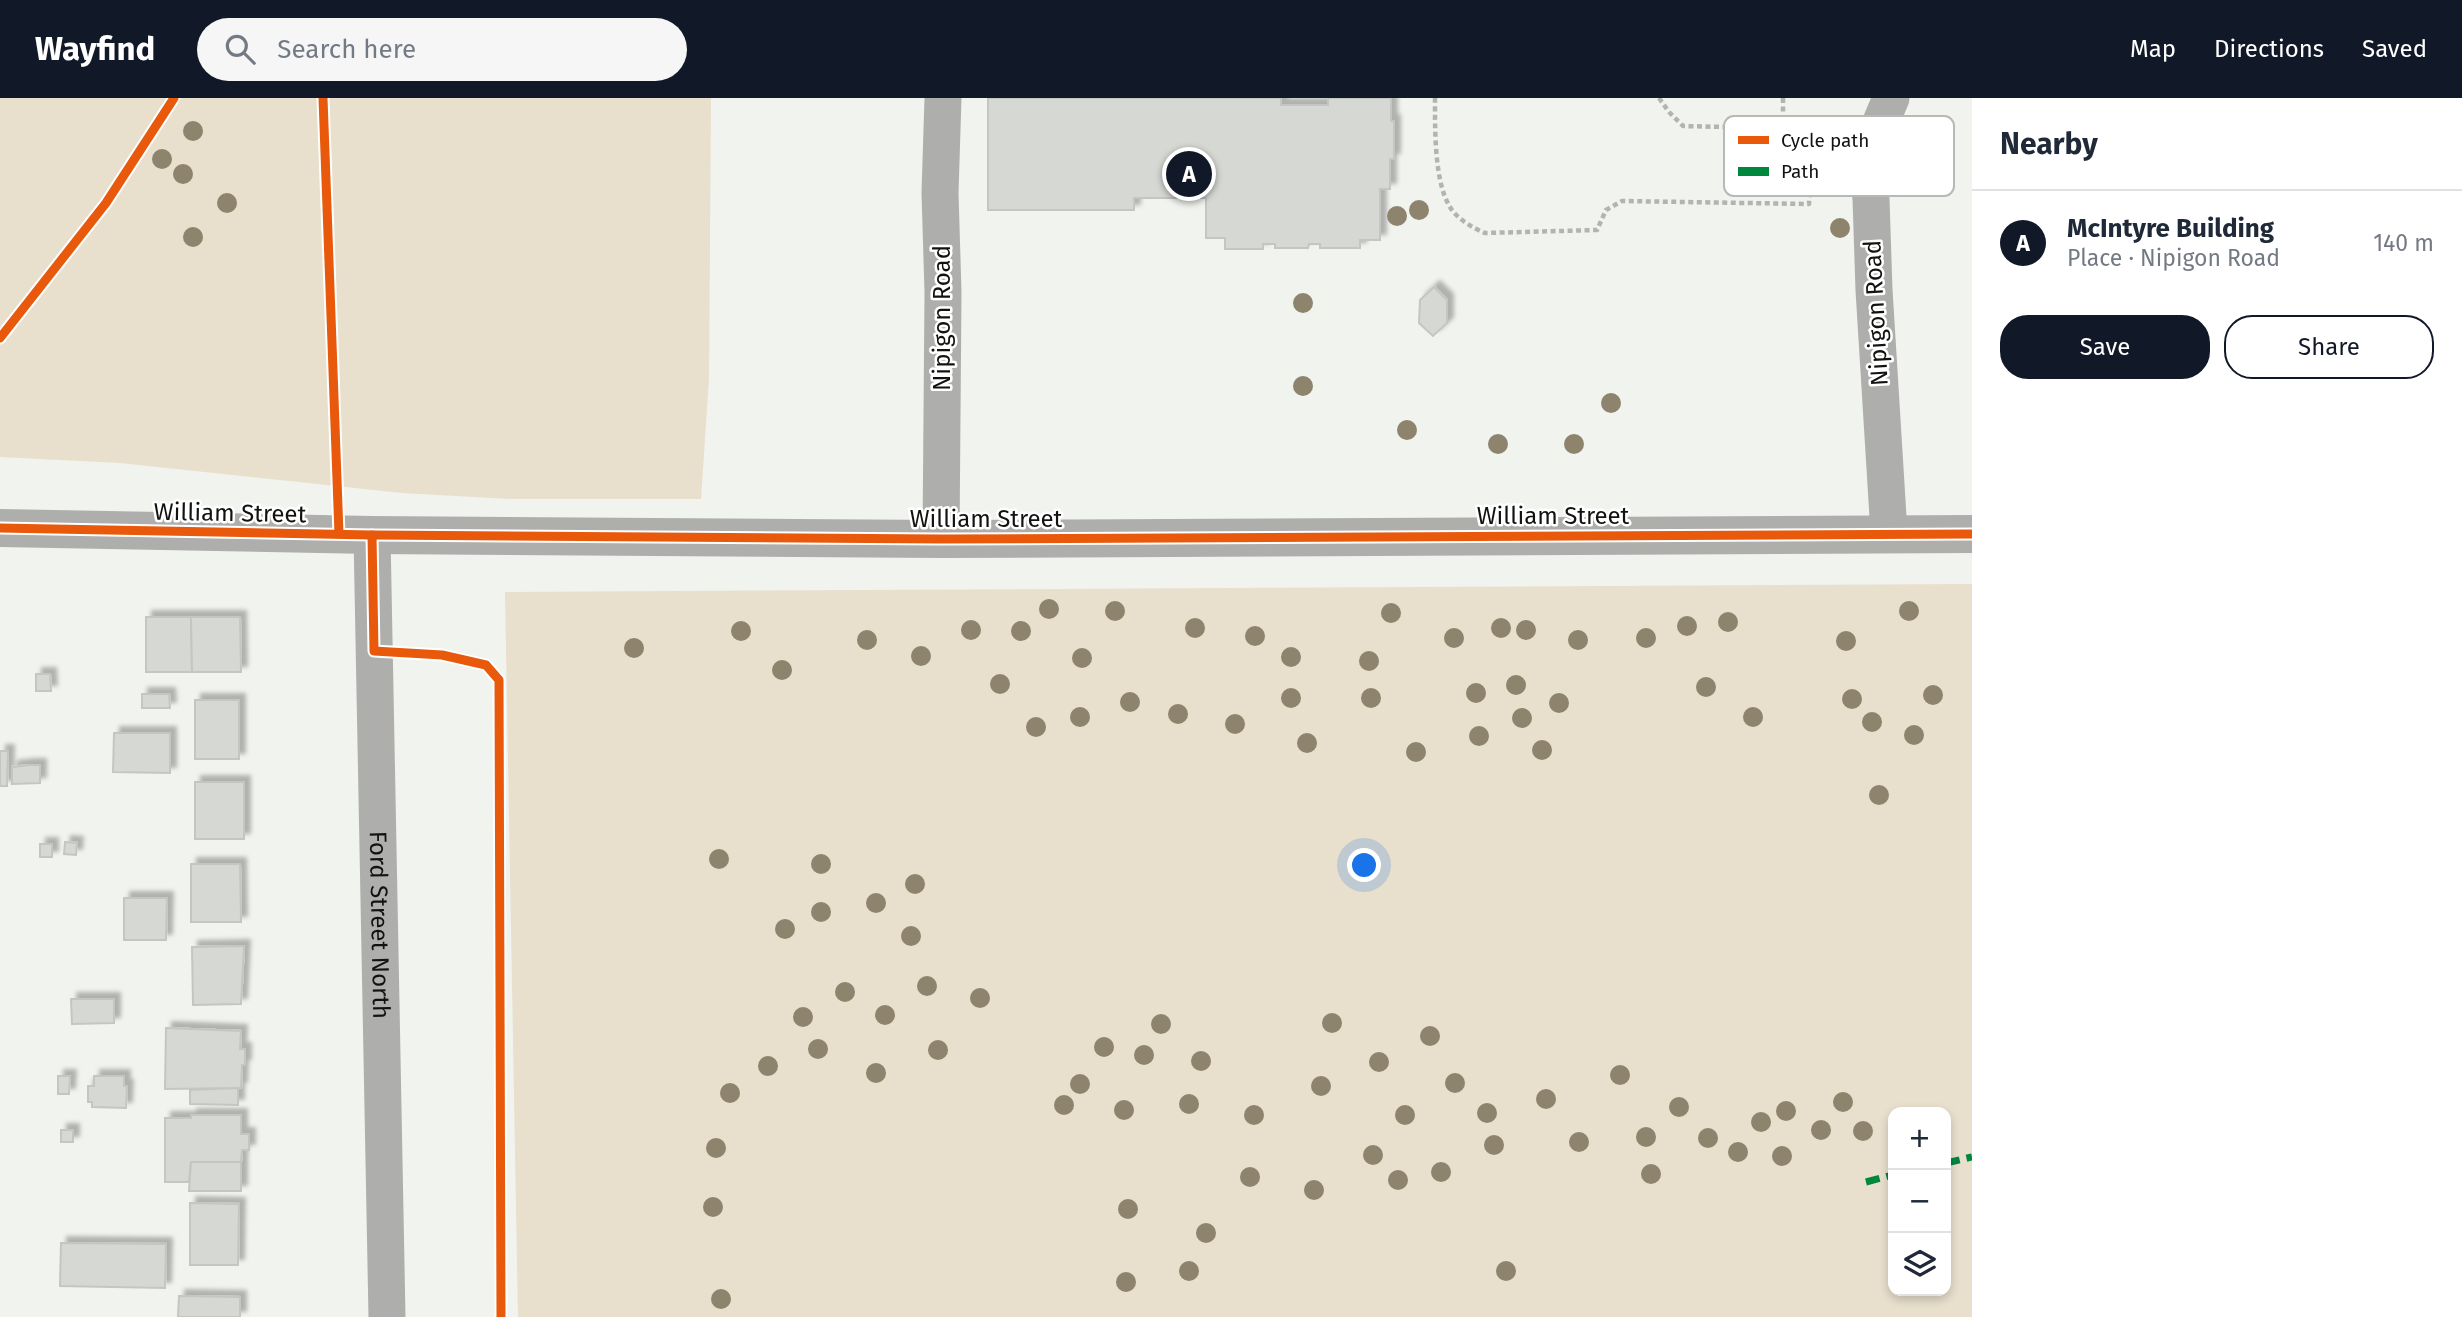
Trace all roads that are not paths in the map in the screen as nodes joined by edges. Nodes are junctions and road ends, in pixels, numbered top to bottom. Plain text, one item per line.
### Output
1 (943, 98) edge
2 (1891, 98) edge
3 (1884, 116) edge
4 (1871, 196) edge
5 (0, 528) edge
6 (1889, 533) junction
7 (1972, 534) edge
8 (372, 535) junction
9 (941, 539) junction
10 (387, 1317) edge

1 - 9 street, Nipigon Road
2 - 3 street, Nipigon Road
4 - 6 street, Nipigon Road
5 - 8 street, William Street
6 - 7 street, William Street
6 - 9 street, William Street
8 - 9 street, William Street
8 - 10 street, Ford Street North

